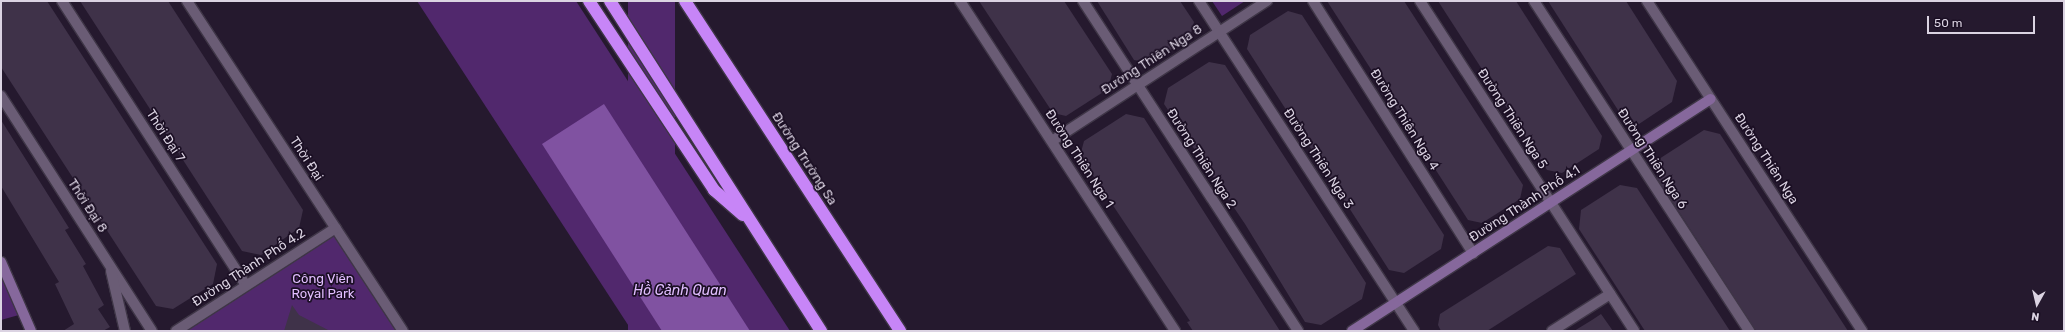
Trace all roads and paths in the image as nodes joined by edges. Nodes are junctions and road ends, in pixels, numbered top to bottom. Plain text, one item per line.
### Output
1 (62, 1) edge
2 (187, 1) edge
3 (589, 1) edge
4 (610, 1) edge
5 (685, 1) edge
6 (960, 1) edge
7 (1083, 1) edge
8 (1199, 1) edge
9 (1267, 1) edge
10 (1313, 1) edge
11 (1420, 1) edge
12 (1534, 1) edge
13 (1647, 1) edge
14 (1220, 32) junction
15 (1138, 85) junction
16 (1, 96) edge
17 (1711, 99) junction
18 (1052, 141) junction
19 (1631, 151) junction
20 (1551, 203) junction
21 (752, 223) junction
22 (336, 228) junction
23 (1473, 253) junction
24 (1, 262) edge
25 (109, 264) junction
26 (246, 285) junction
27 (1610, 294) junction
28 (1396, 303) junction
29 (31, 331) edge
30 (125, 331) edge
31 (152, 331) edge
32 (176, 331) edge
33 (403, 331) edge
34 (821, 331) edge
35 (900, 331) edge
36 (1175, 331) edge
37 (1298, 331) edge
38 (1352, 331) edge
39 (1414, 331) edge
40 (1552, 331) edge
41 (1634, 331) edge
42 (1749, 331) edge
43 (1862, 331) edge

1 - 26 street, Thời Đại 7
2 - 22 street, Thời Đại
3 - 21 highway
4 - 21 highway
5 - 35 highway, Đường Trường Sa
6 - 18 street, Đường Thiên Nga 1
7 - 15 street, Đường Thiên Nga 2
8 - 14 street, Đường Thiên Nga 3
9 - 14 street, Đường Thiên Nga 8
10 - 23 street, Đường Thiên Nga 4
11 - 20 street, Đường Thiên Nga 5
12 - 19 street, Đường Thiên Nga 6
13 - 17 street, Đường Thiên Nga
14 - 15 street, Đường Thiên Nga 8
14 - 28 street, Đường Thiên Nga 3
15 - 18 street, Đường Thiên Nga 8
15 - 37 street, Đường Thiên Nga 2
16 - 25 street, Thời Đại 8
17 - 19 street, Đường Thành Phố 4.1
17 - 43 street, Đường Thiên Nga
18 - 36 street, Đường Thiên Nga 1
19 - 20 street, Đường Thành Phố 4.1
19 - 42 street, Đường Thiên Nga 6
20 - 23 street, Đường Thành Phố 4.1
20 - 27 street, Đường Thiên Nga 5
21 - 34 highway
22 - 26 street, Đường Thành Phố 4.2
22 - 33 street, Thời Đại
23 - 28 street, Đường Thành Phố 4.1
24 - 29 street
25 - 30 street
25 - 31 street, Thời Đại 8
26 - 32 street, Đường Thành Phố 4.2
27 - 40 street
27 - 41 street, Đường Thiên Nga 5
28 - 38 street, Đường Thành Phố 4.1
28 - 39 street, Đường Thiên Nga 3

